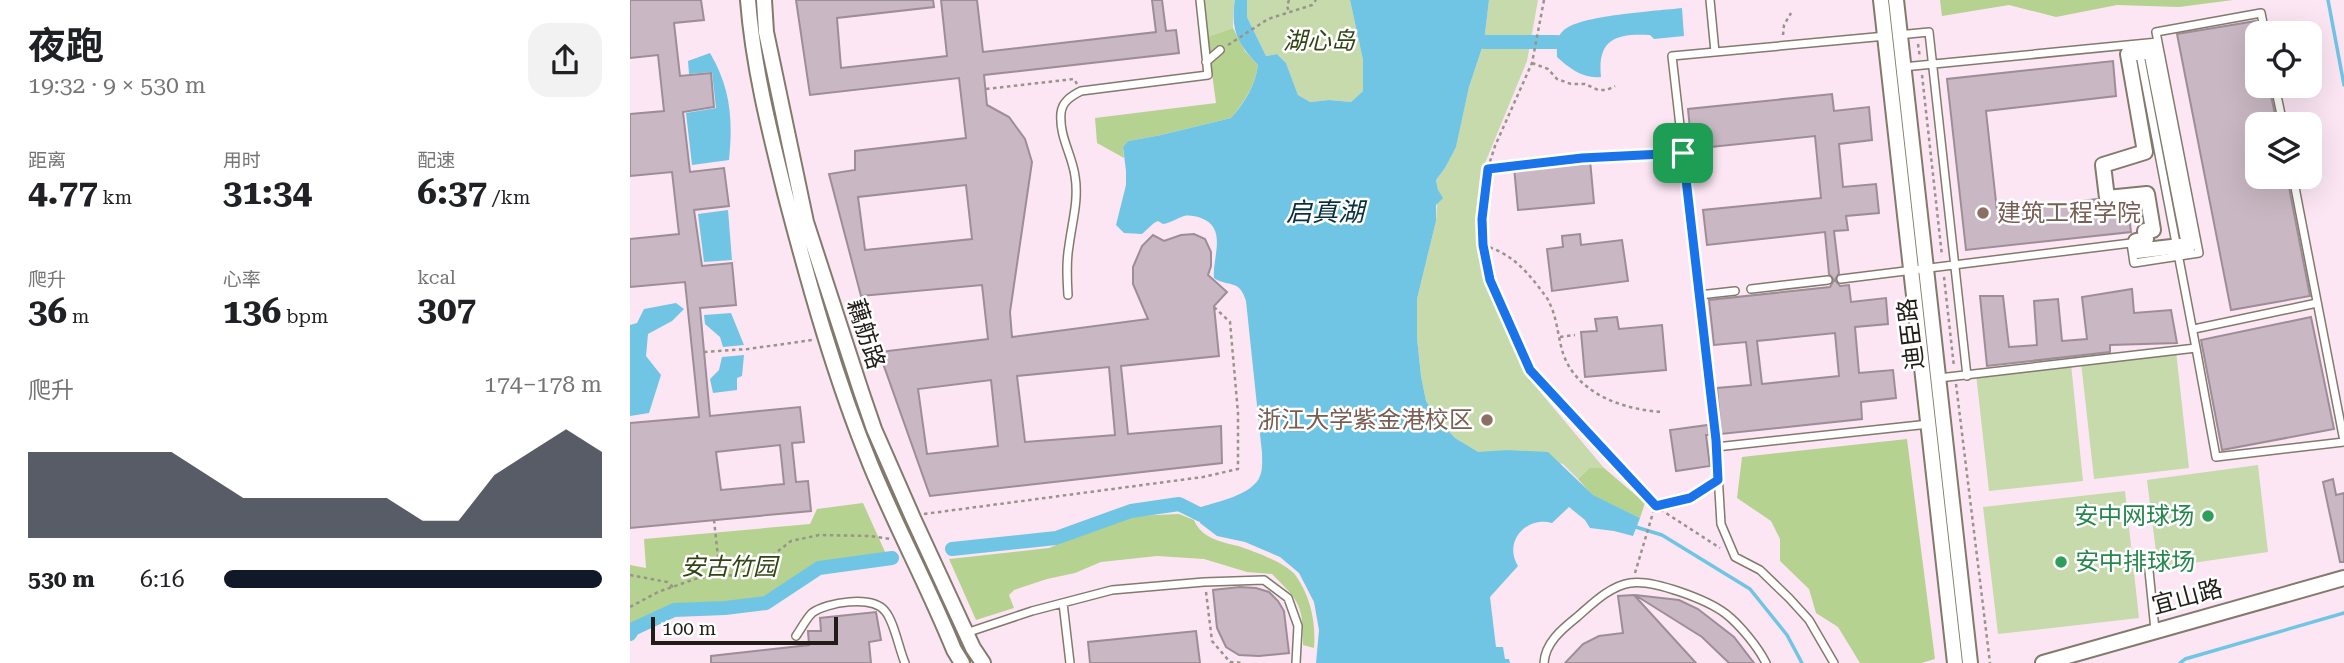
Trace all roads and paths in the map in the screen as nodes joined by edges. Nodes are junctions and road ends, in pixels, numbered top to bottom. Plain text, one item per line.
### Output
1 (748, 0) edge
2 (764, 0) edge
3 (1200, 0) edge
4 (1289, 0) edge
5 (1316, 0) edge
6 (1544, 0) edge
7 (1710, 0) edge
8 (1881, 0) edge
9 (1896, 0) edge
10 (1289, 12) junction
11 (1791, 13) dead end
12 (2263, 21) edge
13 (1917, 33) junction
14 (1893, 36) junction
15 (2158, 42) junction
16 (1782, 46) junction
17 (2139, 48) junction
18 (1220, 50) joint
19 (1715, 52) junction
20 (1206, 62) junction
21 (1532, 63) junction
22 (1933, 64) junction
23 (1921, 66) junction
24 (1903, 67) junction
25 (1615, 86) dead end
26 (986, 89) dead end
27 (1081, 91) junction
28 (1683, 153) junction
29 (1602, 158) joint
30 (1488, 169) junction
31 (2295, 189) edge
32 (1483, 245) junction
33 (2177, 251) junction
34 (1955, 264) junction
35 (1943, 265) junction
36 (1918, 268) junction
37 (1841, 279) dead end
38 (1828, 280) dead end
39 (1751, 289) dead end
40 (1735, 291) dead end
41 (1068, 295) dead end
42 (1699, 295) junction
43 (2317, 303) junction
44 (1214, 307) dead end
45 (2194, 329) junction
46 (1575, 335) dead end
47 (1560, 337) junction
48 (814, 340) dead end
49 (2196, 348) junction
50 (704, 352) dead end
51 (1968, 376) junction
52 (1955, 377) junction
53 (1939, 378) junction
54 (1663, 412) dead end
55 (1944, 423) junction
56 (1928, 424) junction
57 (2344, 441) edge
58 (1716, 447) junction
59 (1718, 480) junction
60 (1656, 506) junction
61 (913, 518) junction
62 (714, 520) dead end
63 (893, 540) dead end
64 (1735, 557) junction
65 (2148, 562) dead end
66 (630, 575) edge
67 (720, 576) junction
68 (2344, 578) edge
69 (1204, 582) junction
70 (1632, 583) junction
71 (673, 587) junction
72 (1063, 603) junction
73 (630, 607) edge
74 (2155, 630) junction
75 (967, 633) junction
76 (796, 636) dead end
77 (905, 663) edge
78 (962, 663) edge
79 (982, 663) edge
80 (1070, 663) edge
81 (1243, 663) edge
82 (1296, 663) edge
83 (1544, 663) edge
84 (1766, 663) edge
85 (1834, 663) edge
86 (1955, 663) edge
87 (1970, 663) edge
88 (1990, 663) edge
89 (2043, 663) edge

1 - 78 street, 藕舫路
2 - 61 street, 藕舫路
3 - 20 lane
4 - 10 path
5 - 10 path
6 - 21 path
7 - 19 lane
8 - 14 street, 迪臣路
9 - 14 street, 迪臣路
10 - 18 path
11 - 16 path
12 - 15 lane
13 - 14 lane
13 - 22 lane
13 - 23 path
14 - 16 lane
14 - 24 street, 迪臣路
14 - 36 street, 迪臣路
15 - 17 lane
15 - 33 lane
16 - 19 lane
17 - 22 lane
17 - 33 street
17 - 33 street
18 - 20 lane
19 - 28 lane
20 - 27 lane
21 - 25 path
21 - 30 path
22 - 23 lane
22 - 34 lane
23 - 24 lane
23 - 35 path
24 - 36 street, 迪臣路
26 - 27 path
27 - 41 lane
28 - 29 lane
28 - 42 lane
29 - 30 path
30 - 32 path
31 - 43 lane
32 - 47 path
32 - 60 path
33 - 34 lane
33 - 45 lane
34 - 35 lane
34 - 51 lane
35 - 36 lane
35 - 52 path
36 - 37 lane
36 - 53 street, 迪臣路
36 - 56 street, 迪臣路
38 - 39 lane
40 - 42 lane
42 - 58 lane
43 - 45 lane
43 - 57 lane
44 - 61 path
45 - 49 lane
46 - 47 path
47 - 54 path
48 - 50 path
49 - 51 lane
49 - 57 lane
51 - 52 lane
52 - 53 lane
52 - 88 path
53 - 55 street, 迪臣路
55 - 56 lane
55 - 87 street, 迪臣路
56 - 58 lane
56 - 86 street, 迪臣路
58 - 59 lane
59 - 60 path
59 - 64 lane
60 - 64 path
60 - 70 path
61 - 75 street, 藕舫路
62 - 67 path
63 - 67 path
64 - 85 lane
65 - 74 lane
66 - 71 path
67 - 71 path
68 - 74 street, 宜山路
69 - 72 lane
69 - 81 path
69 - 82 lane
70 - 83 lane
70 - 84 lane
71 - 73 path
72 - 75 lane
72 - 80 lane
74 - 89 street, 宜山路
75 - 79 street, 藕舫路
76 - 77 lane

